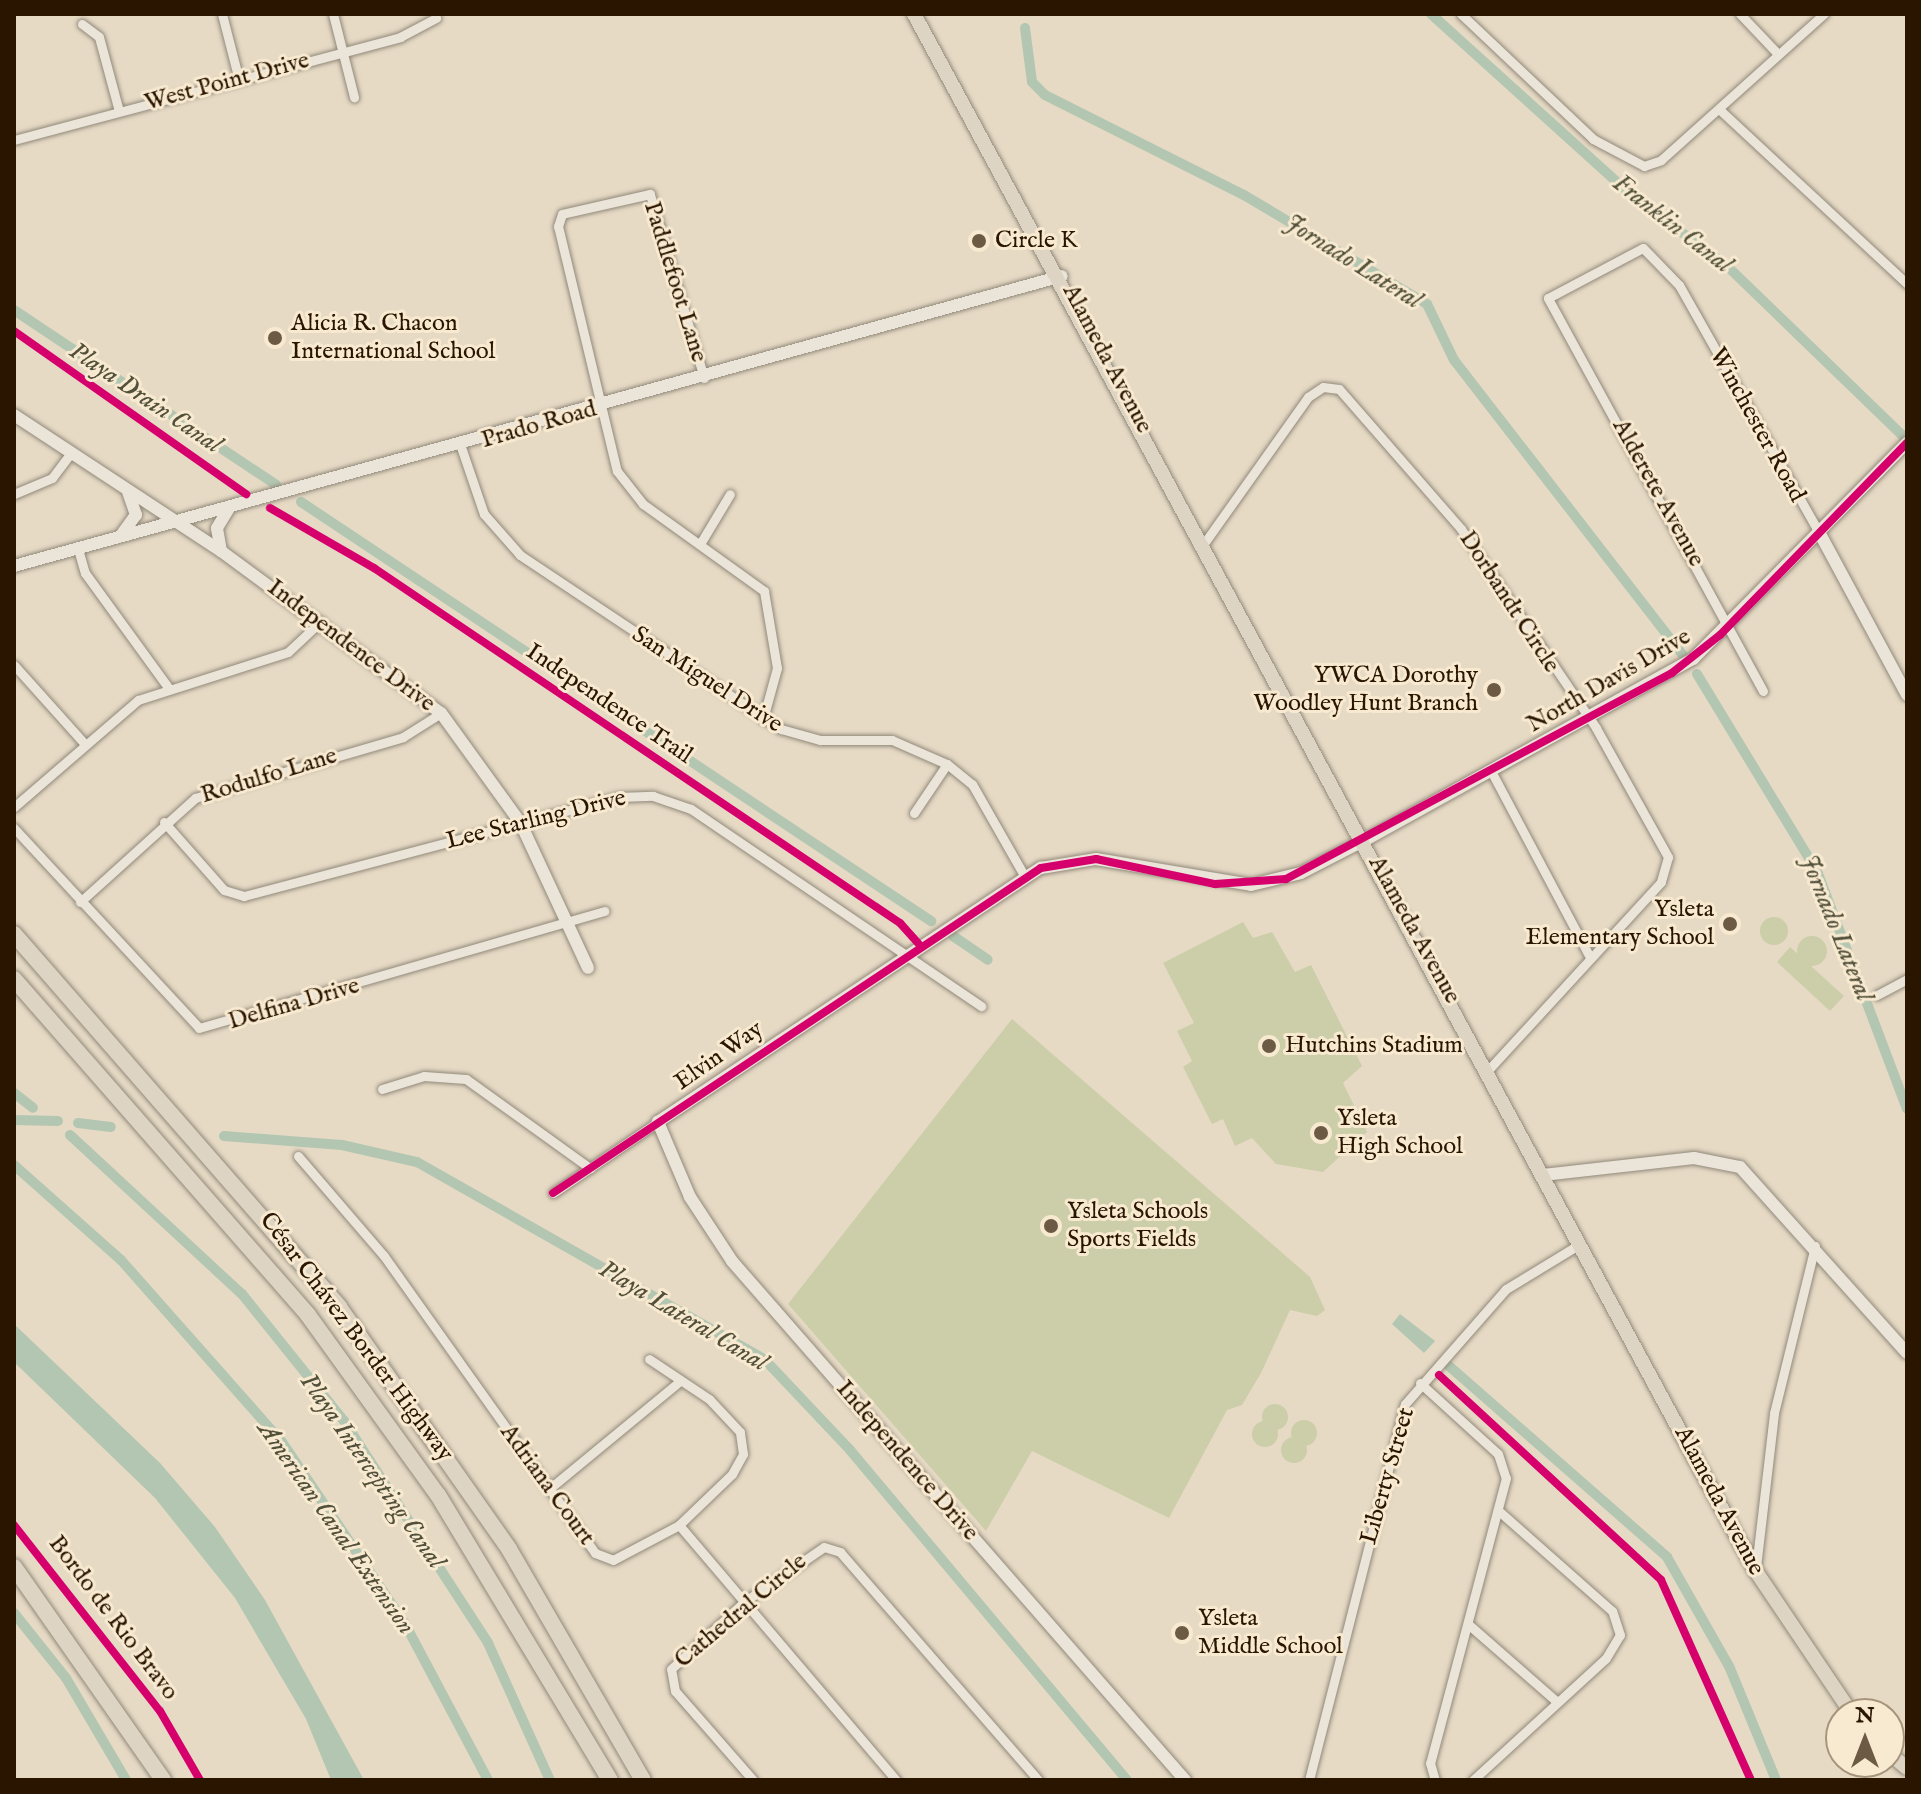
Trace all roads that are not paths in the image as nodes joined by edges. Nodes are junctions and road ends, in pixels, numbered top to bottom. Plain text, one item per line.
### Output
1 (222, 14) edge
2 (333, 14) edge
3 (914, 14) edge
4 (1461, 14) edge
5 (1740, 14) edge
6 (1824, 14) edge
7 (436, 18) dead end
8 (82, 24) dead end
9 (342, 51) junction
10 (1778, 54) junction
11 (239, 80) junction
12 (354, 97) dead end
13 (1719, 109) junction
14 (119, 111) junction
15 (14, 140) edge
16 (1643, 248) joint
17 (1062, 276) junction
18 (1907, 284) edge
19 (704, 378) junction
20 (598, 409) junction
21 (14, 415) edge
22 (1905, 446) edge
23 (461, 447) junction
24 (71, 453) junction
25 (126, 489) junction
26 (14, 494) edge
27 (730, 494) dead end
28 (229, 508) junction
29 (177, 521) junction
30 (1820, 534) junction
31 (118, 538) junction
32 (1205, 542) junction
33 (700, 544) junction
34 (78, 549) junction
35 (221, 551) junction
36 (14, 566) edge
37 (321, 621) junction
38 (1730, 622) junction
39 (14, 665) edge
40 (167, 686) junction
41 (1763, 691) dead end
42 (1907, 695) edge
43 (441, 713) junction
44 (763, 719) junction
45 (1587, 719) junction
46 (83, 742) junction
47 (947, 764) junction
48 (1491, 771) junction
49 (14, 807) edge
50 (914, 813) dead end
51 (164, 822) junction
52 (520, 822) junction
53 (14, 828) edge
54 (1365, 840) junction
55 (1024, 875) junction
56 (80, 902) junction
57 (604, 911) dead end
58 (569, 924) junction
59 (14, 934) edge
60 (907, 952) junction
61 (1590, 957) junction
62 (588, 968) dead end
63 (14, 979) edge
64 (1907, 979) edge
65 (1877, 995) dead end
66 (981, 1006) dead end
67 (1489, 1069) junction
68 (382, 1089) dead end
69 (658, 1122) junction
70 (298, 1156) dead end
71 (590, 1168) junction
72 (1543, 1175) junction
73 (553, 1193) dead end
74 (1580, 1244) junction
75 (1815, 1246) junction
76 (1907, 1353) edge
77 (649, 1359) dead end
78 (679, 1382) junction
79 (1420, 1383) junction
80 (549, 1489) junction
81 (1500, 1512) junction
82 (679, 1525) junction
83 (14, 1567) edge
84 (1755, 1570) junction
85 (744, 1602) junction
86 (1468, 1624) junction
87 (1841, 1698) edge
88 (1557, 1702) junction
89 (615, 1723) junction
90 (163, 1780) edge
91 (607, 1780) edge
92 (643, 1780) edge
93 (653, 1780) edge
94 (753, 1780) edge
95 (896, 1780) edge
96 (1038, 1780) edge
97 (1185, 1780) edge
98 (1309, 1780) edge
99 (1435, 1780) edge
100 (1473, 1780) edge

1 - 11 street
2 - 9 street
3 - 17 main road, Alameda Avenue
4 - 13 street
5 - 10 street
6 - 10 street
7 - 9 street, West Point Drive
8 - 14 street
9 - 11 street, West Point Drive
9 - 12 street
10 - 13 street
11 - 14 street, West Point Drive
13 - 18 street
14 - 15 street, West Point Drive
16 - 30 street, Winchester Road
16 - 38 street, Alderete Avenue
17 - 19 street, Prado Road
17 - 32 main road, Alameda Avenue
19 - 20 street, Prado Road
19 - 20 street, Paddlefoot Lane
20 - 23 street, Prado Road
20 - 33 street, Paddlefoot Lane
21 - 24 street, Independence Drive
22 - 30 street, North Davis Drive
23 - 28 street, Prado Road
23 - 44 street, San Miguel Drive
24 - 25 street, Independence Drive
24 - 26 street
25 - 29 street, Independence Drive
25 - 31 street
27 - 33 street
28 - 29 street, Prado Road
28 - 35 street
29 - 31 street, Prado Road
29 - 35 street, Independence Drive
30 - 38 street, North Davis Drive
30 - 42 street, Winchester Road
31 - 34 street, Prado Road
32 - 45 street, Dorbandt Circle
32 - 54 main road, Alameda Avenue
33 - 44 street, Paddlefoot Lane
34 - 36 street, Prado Road
34 - 40 street
35 - 37 street, Independence Drive
37 - 40 street
37 - 43 street, Independence Drive
38 - 41 street, Alderete Avenue
38 - 45 street, North Davis Drive
39 - 46 street
40 - 46 street
43 - 51 street, Rodulfo Lane
43 - 52 street, Independence Drive
44 - 47 street, San Miguel Drive
45 - 48 street, North Davis Drive
45 - 61 street, Dorbandt Circle
46 - 49 street
47 - 50 street
47 - 55 street, San Miguel Drive
48 - 54 street, North Davis Drive
48 - 61 street
51 - 52 street, Lee Starling Drive
51 - 56 street, Rodulfo Lane
52 - 58 street, Independence Drive
52 - 60 street, Lee Starling Drive
53 - 56 street, Delfina Drive
54 - 55 street, North Davis Drive
54 - 67 main road, Alameda Avenue
55 - 60 street, Elvin Way
56 - 58 street, Delfina Drive
57 - 58 street, Delfina Drive
58 - 62 street, Independence Drive
59 - 89 highway, César Chávez Border Highway
60 - 66 street, Lee Starling Drive
60 - 69 street, Elvin Way
61 - 67 street, Dorbandt Circle
63 - 91 highway, César Chávez Border Highway
64 - 65 street
67 - 72 main road, Alameda Avenue
68 - 71 street
69 - 71 street, Elvin Way
69 - 97 street, Independence Drive
70 - 80 street, Adriana Court
71 - 73 street, Elvin Way
72 - 74 main road, Alameda Avenue
72 - 75 street
74 - 79 street, Liberty Street
74 - 84 main road, Alameda Avenue
75 - 76 street
75 - 84 street
77 - 78 street, Adriana Court
78 - 80 street
78 - 82 street, Adriana Court
79 - 81 street
79 - 98 street, Liberty Street
80 - 82 street, Adriana Court
81 - 86 street
81 - 88 street
82 - 85 street
83 - 90 highway
84 - 87 main road, Alameda Avenue
85 - 94 street, Cathedral Circle
85 - 95 street
85 - 96 street, Cathedral Circle
86 - 88 street
86 - 99 street
88 - 100 street
89 - 92 highway, César Chávez Border Highway
89 - 93 highway

